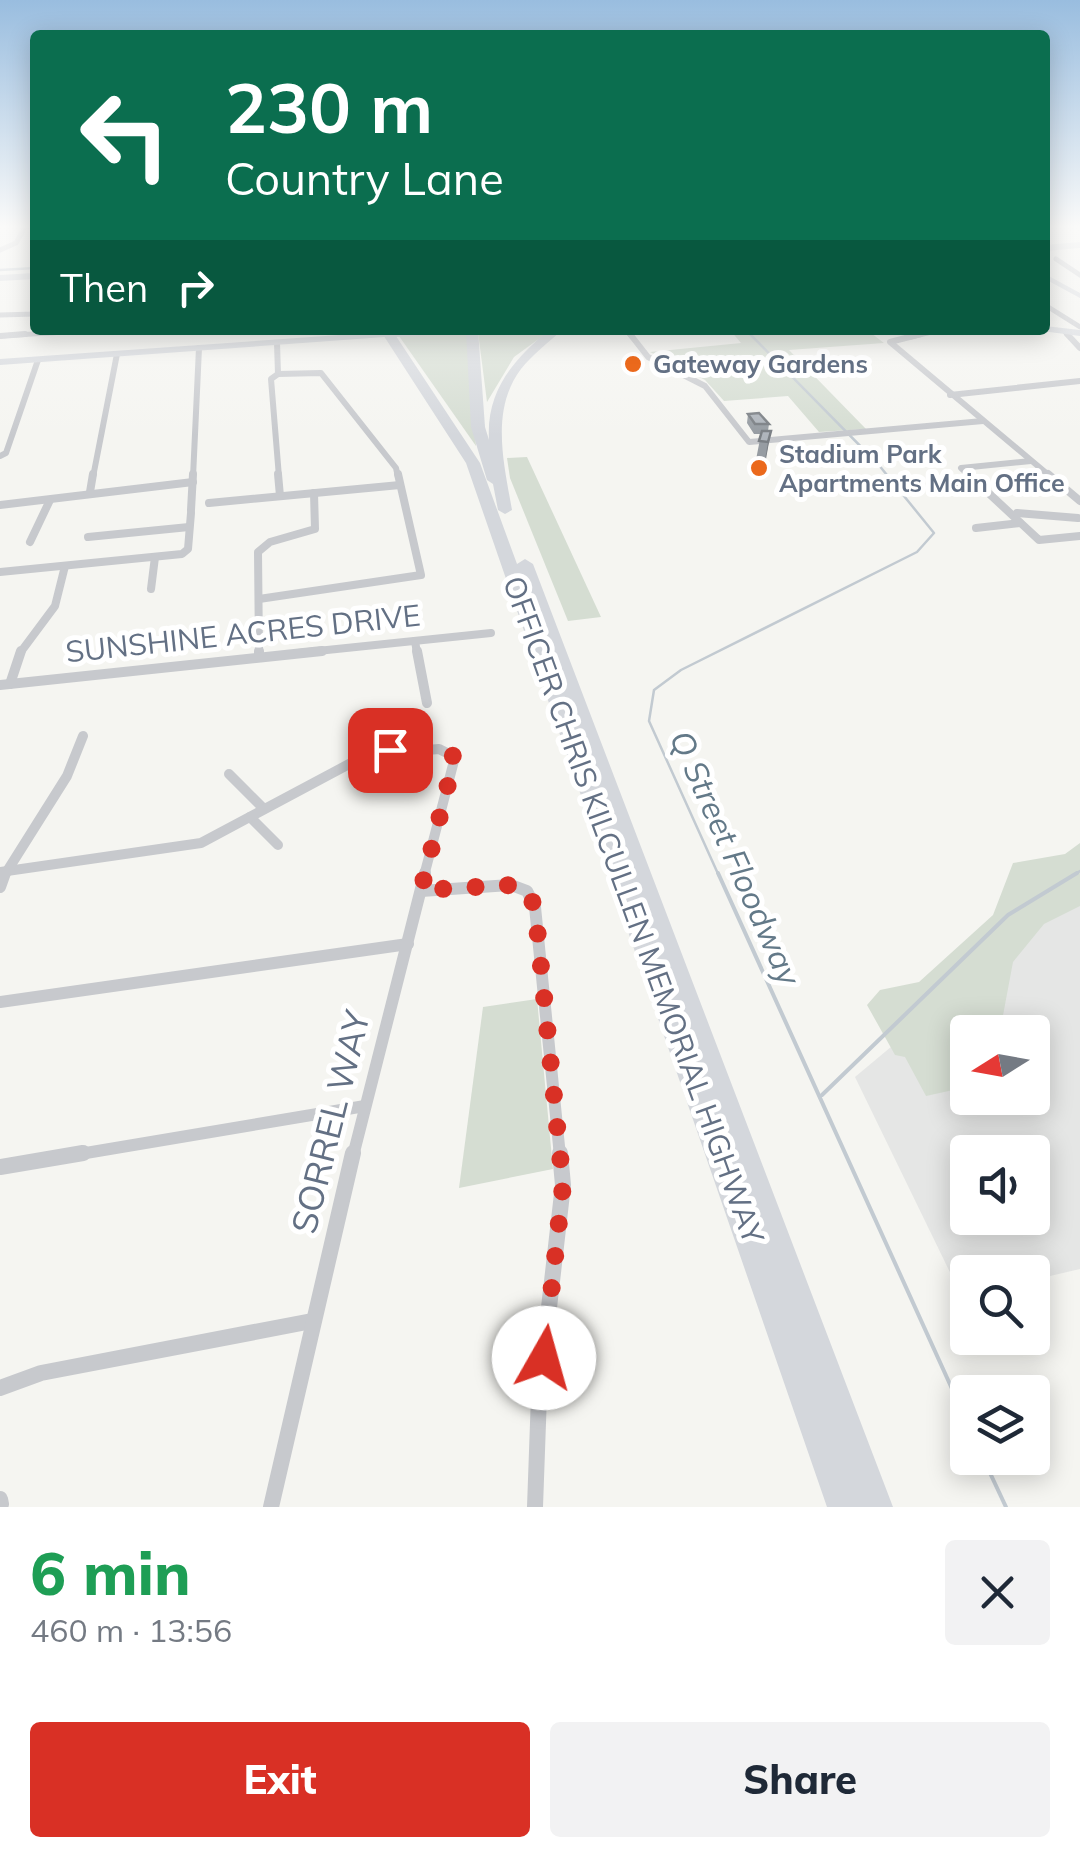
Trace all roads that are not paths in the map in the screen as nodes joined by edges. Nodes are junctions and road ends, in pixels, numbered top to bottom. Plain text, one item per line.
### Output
1 (1050, 308) edge
2 (30, 314) edge
3 (0, 315) edge
4 (1050, 330) edge
5 (1080, 330) edge
6 (1065, 332) junction
7 (30, 333) edge
8 (415, 335) edge
9 (467, 335) edge
10 (550, 335) edge
11 (631, 335) edge
12 (919, 335) edge
13 (0, 336) edge
14 (389, 336) edge
15 (276, 343) junction
16 (199, 348) junction
17 (1080, 348) edge
18 (117, 354) junction
19 (38, 360) junction
20 (0, 362) edge
21 (278, 374) junction
22 (1080, 381) edge
23 (950, 394) junction
24 (983, 421) junction
25 (2, 456) edge
26 (1031, 460) junction
27 (974, 481) junction
28 (193, 482) junction
29 (400, 485) junction
30 (932, 486) dead end
31 (90, 492) junction
32 (314, 493) junction
33 (280, 496) junction
34 (50, 500) junction
35 (1080, 501) edge
36 (209, 502) dead end
37 (0, 505) edge
38 (505, 510) junction
39 (1019, 518) junction
40 (1079, 518) edge
41 (189, 527) junction
42 (976, 528) dead end
43 (1080, 536) edge
44 (88, 537) dead end
45 (30, 542) dead end
46 (156, 556) junction
47 (64, 566) junction
48 (0, 572) edge
49 (151, 588) dead end
50 (259, 599) junction
51 (491, 633) dead end
52 (416, 641) junction
53 (260, 656) junction
54 (5, 684) edge
55 (426, 703) dead end
56 (83, 736) dead end
57 (229, 774) dead end
58 (264, 809) junction
59 (250, 817) junction
60 (278, 844) dead end
61 (2, 872) edge
62 (0, 887) edge
63 (421, 890) junction
64 (408, 944) junction
65 (0, 1002) edge
66 (365, 1106) junction
67 (0, 1167) edge
68 (312, 1321) junction
69 (0, 1388) edge
70 (271, 1507) edge
71 (536, 1507) edge
72 (845, 1507) edge
73 (874, 1507) edge

1 - 5 street
2 - 3 street
4 - 6 street
5 - 6 street
6 - 17 street
7 - 13 street
8 - 14 street
9 - 38 highway, OFFICER CHRIS KILCULLEN MEMORIAL HIGHWAY
10 - 38 highway
11 - 24 street
12 - 23 street
14 - 15 street
14 - 72 highway, OFFICER CHRIS KILCULLEN MEMORIAL HIGHWAY
15 - 16 street
15 - 21 street
16 - 18 street
16 - 28 street
18 - 19 street
18 - 31 street
19 - 20 street
19 - 25 street
21 - 29 street
21 - 33 street
22 - 23 street
23 - 24 street
24 - 26 street
26 - 27 street
26 - 35 street
27 - 30 street
27 - 39 street
28 - 31 street
28 - 41 street
29 - 32 street
29 - 50 street
31 - 34 street
32 - 33 street
32 - 50 street
33 - 36 street
34 - 37 street
34 - 45 street
38 - 73 highway, OFFICER CHRIS KILCULLEN MEMORIAL HIGHWAY
39 - 40 street
39 - 42 street
39 - 43 street
41 - 44 street
41 - 46 street
46 - 47 street
46 - 49 street
47 - 48 street
47 - 54 street
50 - 53 street
51 - 52 street, SUNSHINE ACRES DRIVE
52 - 53 street, SUNSHINE ACRES DRIVE
52 - 55 street
53 - 54 street, SUNSHINE ACRES DRIVE
56 - 61 street
57 - 58 street
58 - 59 street
58 - 63 street, SORREL WAY
59 - 60 street
59 - 61 street
61 - 62 street
63 - 64 street, SORREL WAY
63 - 71 street
64 - 65 street
64 - 66 street, SORREL WAY
66 - 67 street
66 - 68 street, SORREL WAY
68 - 69 street
68 - 70 street, SORREL WAY

